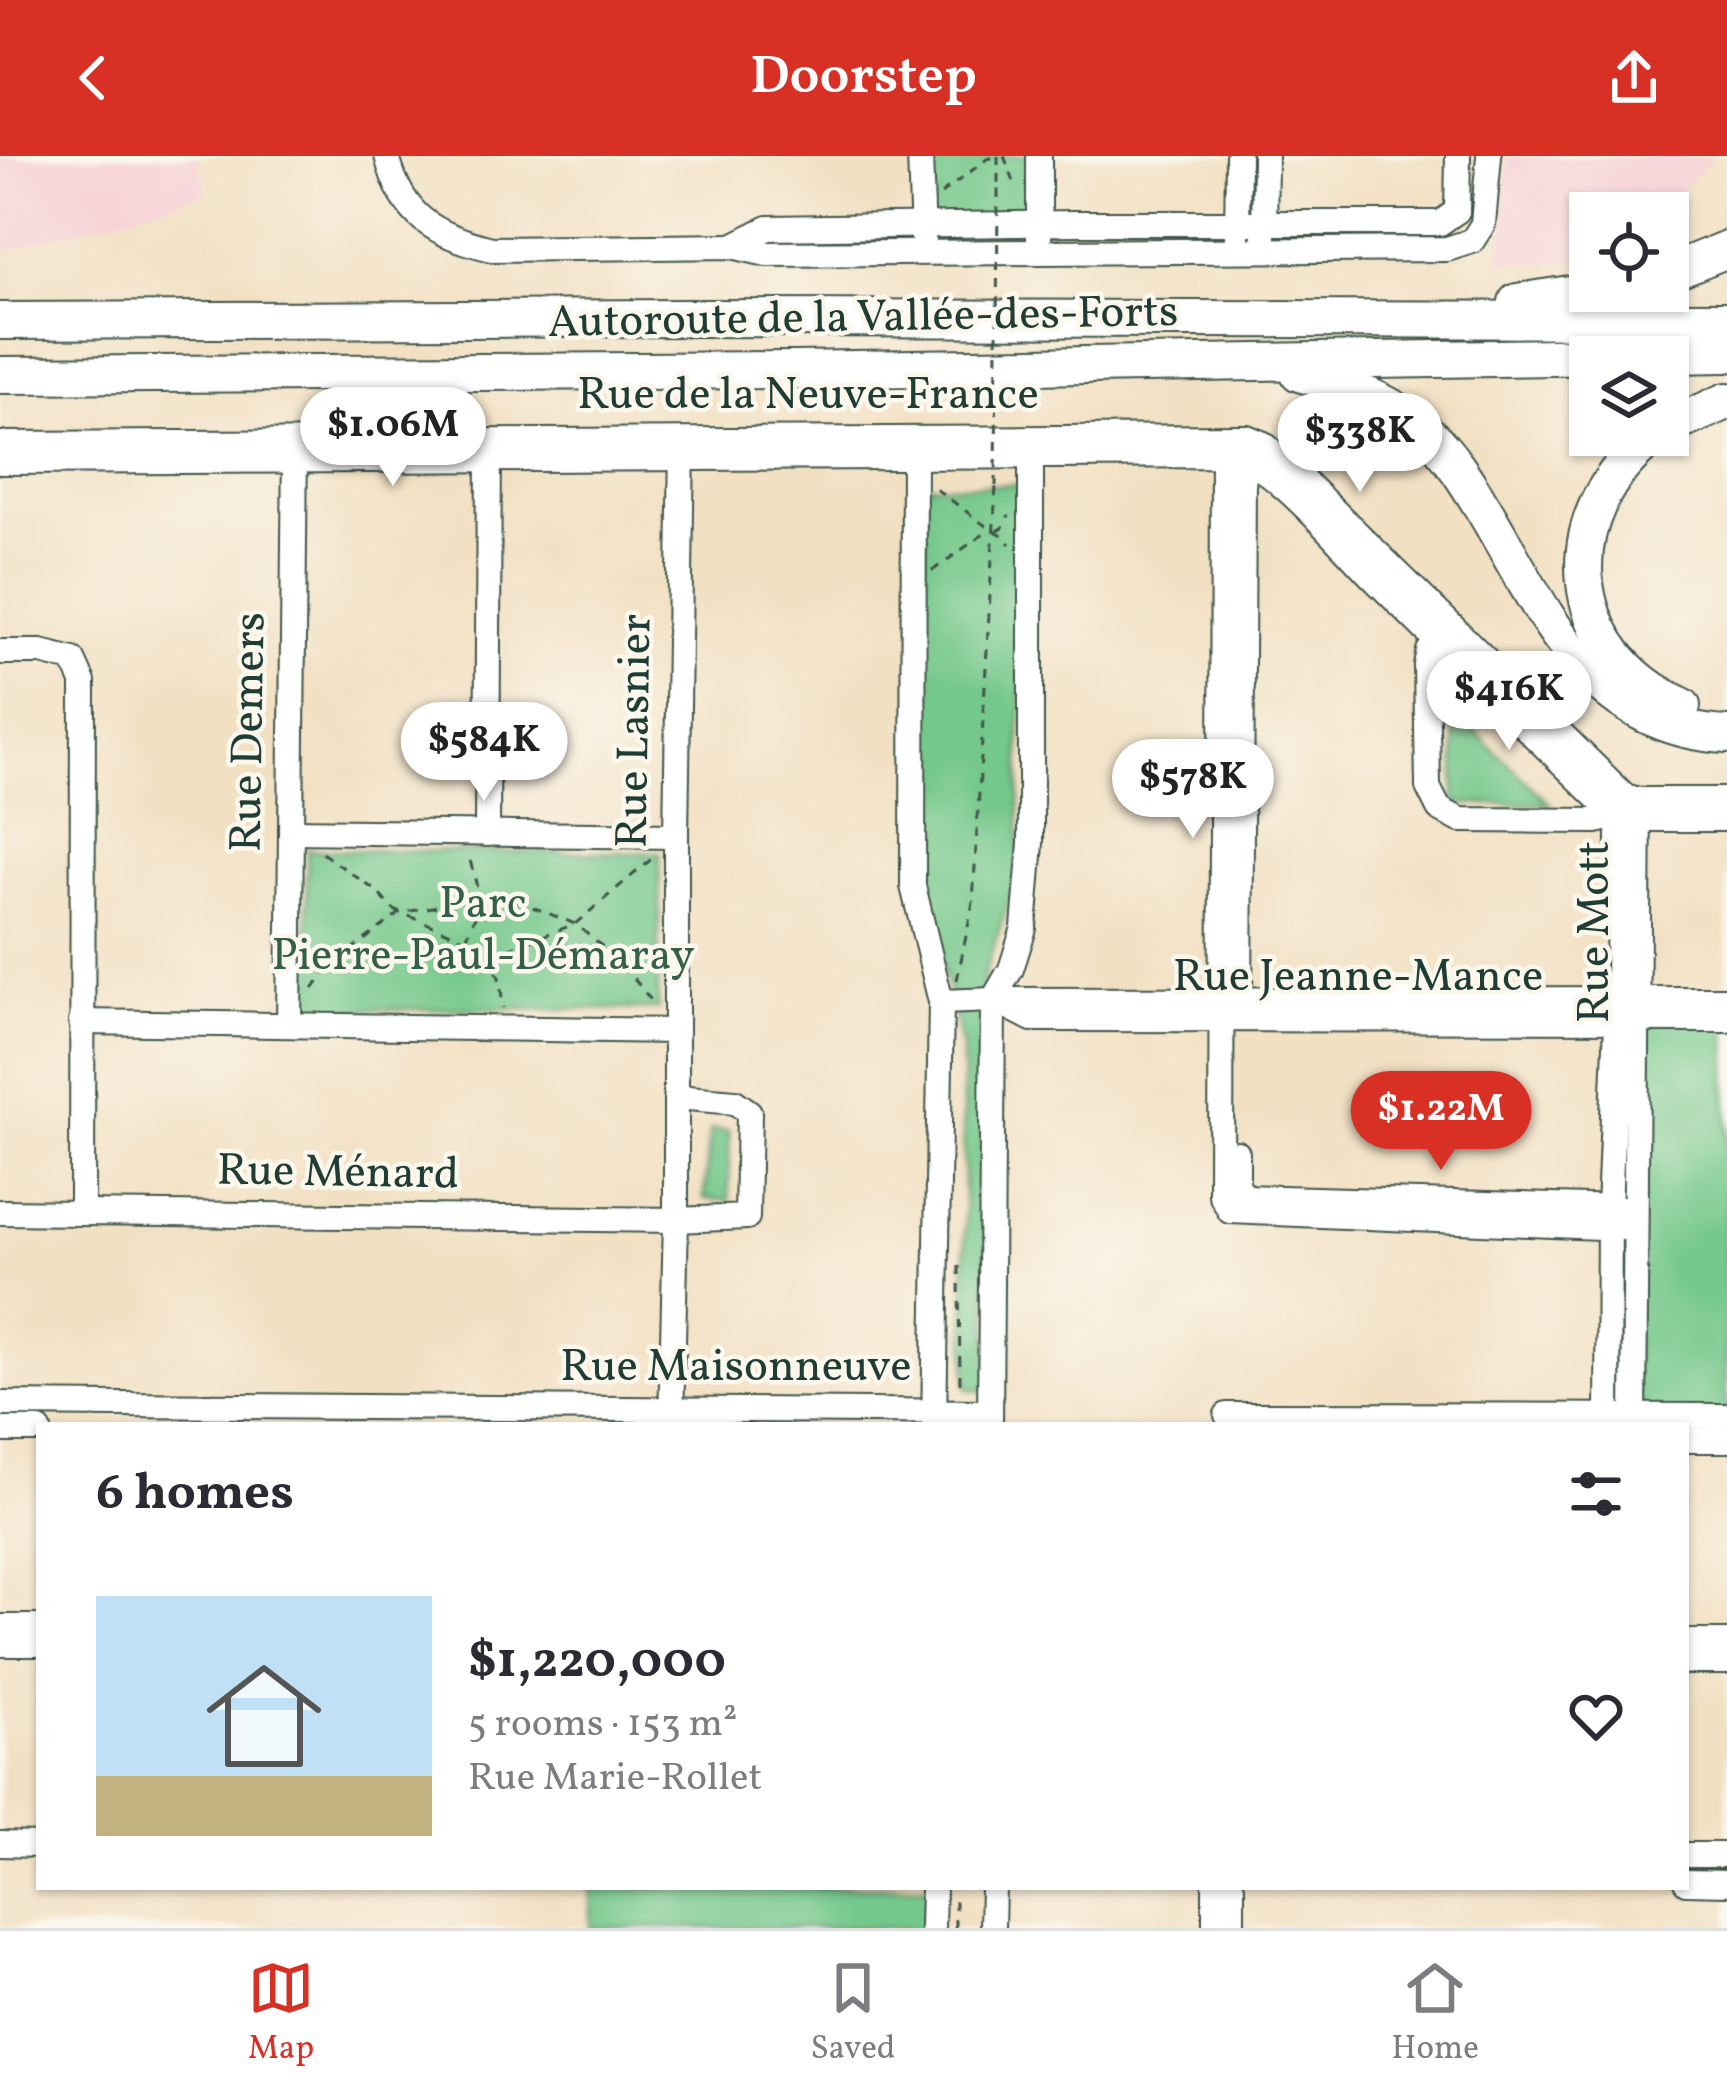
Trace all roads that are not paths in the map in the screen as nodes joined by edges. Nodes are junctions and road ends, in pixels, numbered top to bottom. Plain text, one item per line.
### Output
1 (387, 156) edge
2 (920, 156) edge
3 (1039, 156) edge
4 (1238, 156) edge
5 (1265, 156) edge
6 (1459, 156) edge
7 (1490, 156) edge
8 (1457, 211) junction
9 (927, 213) junction
10 (1264, 222) junction
11 (1039, 224) junction
12 (1237, 224) junction
13 (1483, 224) junction
14 (732, 246) junction
15 (1727, 249) edge
16 (1264, 250) junction
17 (924, 252) junction
18 (1237, 252) junction
19 (1039, 253) junction
20 (1689, 264) edge
21 (1569, 293) edge
22 (1413, 319) junction
23 (1727, 320) edge
24 (0, 322) edge
25 (697, 344) junction
26 (1727, 354) edge
27 (1261, 362) junction
28 (0, 375) edge
29 (1727, 401) edge
30 (1689, 418) edge
31 (0, 444) edge
32 (1031, 446) junction
33 (914, 447) junction
34 (682, 448) junction
35 (1238, 448) junction
36 (489, 449) junction
37 (295, 451) junction
38 (92, 452) junction
39 (1633, 456) edge
40 (0, 462) edge
41 (1443, 633) junction
42 (0, 652) edge
43 (1727, 716) edge
44 (1727, 735) edge
45 (1727, 800) edge
46 (1630, 808) junction
47 (1727, 819) edge
48 (291, 831) junction
49 (475, 834) junction
50 (676, 836) junction
51 (1727, 999) edge
52 (993, 1000) junction
53 (948, 1003) junction
54 (1231, 1009) junction
55 (1627, 1010) junction
56 (1727, 1019) edge
57 (81, 1022) junction
58 (290, 1022) junction
59 (675, 1031) junction
60 (676, 1097) junction
61 (0, 1212) edge
62 (82, 1213) junction
63 (1609, 1218) junction
64 (1636, 1218) junction
65 (676, 1220) junction
66 (0, 1404) edge
67 (75, 1415) edge
68 (273, 1416) edge
69 (481, 1416) edge
70 (671, 1417) edge
71 (1727, 1417) edge
72 (934, 1419) edge
73 (990, 1419) edge
74 (1622, 1421) edge
75 (1227, 1422) edge
76 (0, 1430) edge
77 (36, 1430) edge
78 (1689, 1440) edge
79 (1727, 1440) edge
80 (0, 1627) edge
81 (36, 1627) edge
82 (1689, 1642) edge
83 (1727, 1642) edge
84 (0, 1645) edge
85 (36, 1645) edge
86 (1727, 1661) edge
87 (1689, 1662) edge
88 (0, 1844) edge
89 (36, 1845) edge
90 (1689, 1855) edge
91 (1727, 1855) edge
92 (0, 1860) edge
93 (36, 1860) edge
94 (1689, 1882) edge
95 (1727, 1883) edge
96 (933, 1890) edge
97 (993, 1890) edge
98 (1215, 1890) edge
99 (1232, 1890) edge
100 (932, 1928) edge
101 (992, 1928) edge
102 (1215, 1928) edge
103 (1232, 1928) edge

1 - 14 street
2 - 9 street
3 - 11 street
4 - 12 street
5 - 10 street
6 - 8 street
7 - 13 street
8 - 10 street
8 - 13 street
9 - 11 street
9 - 14 street
9 - 17 street
10 - 12 street
10 - 16 street
11 - 12 street
11 - 19 street
12 - 18 street
13 - 16 street
14 - 17 street
15 - 20 highway
16 - 18 street
17 - 19 street
18 - 19 street
21 - 22 highway
22 - 23 highway, Autoroute de la Vallée-des-Forts
22 - 25 highway, Autoroute de la Vallée-des-Forts
24 - 25 highway, Autoroute de la Vallée-des-Forts
25 - 27 highway, Autoroute de la Vallée-des-Forts
25 - 28 highway, Autoroute de la Vallée-des-Forts
26 - 27 highway, Autoroute de la Vallée-des-Forts
27 - 44 highway
29 - 30 highway
31 - 38 street, Rue de la Neuve-France
32 - 33 street, Rue de la Neuve-France
32 - 35 street, Rue de la Neuve-France
32 - 52 street
33 - 34 street, Rue de la Neuve-France
33 - 53 street
34 - 36 street, Rue de la Neuve-France
34 - 50 street, Rue Lasnier
35 - 41 street
35 - 54 street
36 - 37 street, Rue de la Neuve-France
36 - 49 street
37 - 38 street, Rue de la Neuve-France
37 - 48 street, Rue Demers
38 - 40 street, Rue de la Neuve-France
39 - 43 highway
41 - 46 street
41 - 46 street
42 - 57 street
45 - 46 street
46 - 47 street
46 - 55 street, Rue Mott
48 - 49 street
48 - 58 street, Rue Demers
49 - 50 street
50 - 59 street, Rue Lasnier
51 - 55 street, Rue Jeanne-Mance
52 - 53 street, Rue Jeanne-Mance
52 - 54 street, Rue Jeanne-Mance
52 - 73 street
53 - 72 street
54 - 55 street, Rue Jeanne-Mance
54 - 63 street
55 - 56 street, Rue Jeanne-Mance
55 - 63 street, Rue Mott
55 - 64 street, Rue Mott
57 - 58 street
57 - 62 street
58 - 59 street
59 - 60 street, Rue Lasnier
60 - 65 street, Rue Lasnier
60 - 65 street
61 - 62 street, Rue Ménard
62 - 65 street, Rue Ménard
63 - 64 street
63 - 74 street, Rue Mott
64 - 74 street, Rue Mott
65 - 70 street, Rue Lasnier
66 - 67 street, Rue Maisonneuve
67 - 68 street, Rue Maisonneuve
68 - 69 street, Rue Maisonneuve
69 - 70 street, Rue Maisonneuve
70 - 72 street, Rue Maisonneuve
71 - 74 street
72 - 73 street, Rue Maisonneuve
74 - 75 street
76 - 77 street
78 - 79 street
80 - 81 street
82 - 83 street
84 - 85 street
86 - 87 street
88 - 89 street
90 - 91 street
92 - 93 street
94 - 95 street
96 - 100 street
97 - 101 street
98 - 102 street
99 - 103 street

